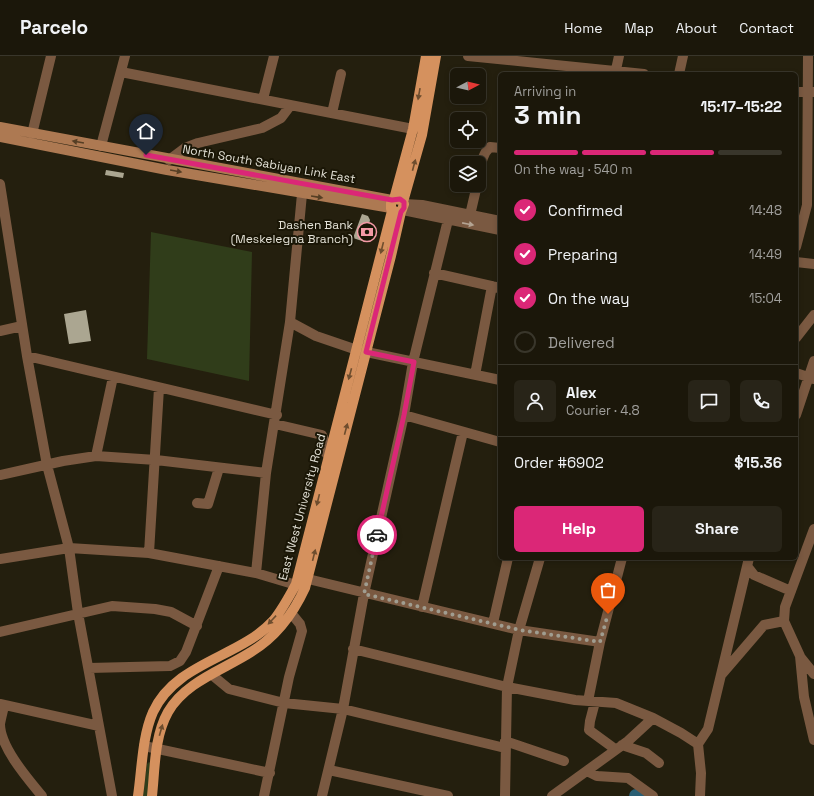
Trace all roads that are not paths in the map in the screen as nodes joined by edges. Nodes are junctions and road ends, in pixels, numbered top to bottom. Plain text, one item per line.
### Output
1 (51, 56) edge
2 (125, 56) edge
3 (274, 56) edge
4 (426, 56) edge
5 (436, 56) edge
6 (468, 56) edge
7 (619, 56) edge
8 (683, 56) edge
9 (808, 56) edge
10 (121, 72) junction
11 (616, 72) edge
12 (679, 72) edge
13 (341, 74) dead end
14 (798, 92) edge
15 (811, 92) edge
16 (263, 99) junction
17 (290, 106) junction
18 (332, 113) junction
19 (0, 127) edge
20 (413, 129) junction
21 (32, 134) junction
22 (0, 137) edge
23 (102, 146) junction
24 (498, 148) edge
25 (798, 148) edge
26 (806, 148) junction
27 (483, 156) edge
28 (133, 158) junction
29 (169, 160) junction
30 (0, 184) edge
31 (475, 192) edge
32 (302, 194) junction
33 (2, 205) edge
34 (398, 206) junction
35 (470, 215) junction
36 (448, 220) junction
37 (498, 221) edge
38 (498, 230) edge
39 (798, 237) edge
40 (798, 262) edge
41 (814, 264) edge
42 (434, 273) junction
43 (496, 287) edge
44 (814, 315) edge
45 (290, 322) junction
46 (22, 326) junction
47 (0, 331) edge
48 (798, 335) edge
49 (362, 351) junction
50 (27, 356) junction
51 (814, 361) edge
52 (414, 362) junction
53 (798, 374) edge
54 (475, 375) junction
55 (113, 377) junction
56 (811, 378) edge
57 (498, 380) edge
58 (159, 388) junction
59 (798, 410) edge
60 (404, 415) junction
61 (276, 419) junction
62 (463, 432) junction
63 (498, 441) edge
64 (96, 456) junction
65 (329, 456) junction
66 (156, 460) junction
67 (47, 465) junction
68 (219, 468) junction
69 (266, 473) junction
70 (0, 475) edge
71 (197, 503) dead end
72 (814, 529) edge
73 (69, 548) junction
74 (149, 553) junction
75 (0, 559) edge
76 (508, 560) edge
77 (539, 560) edge
78 (621, 560) edge
79 (745, 561) edge
80 (219, 566) junction
81 (256, 572) junction
82 (303, 584) junction
83 (791, 591) junction
84 (364, 594) junction
85 (422, 607) junction
86 (78, 613) junction
87 (291, 613) junction
88 (784, 621) junction
89 (493, 623) junction
90 (197, 626) junction
91 (520, 630) junction
92 (0, 632) edge
93 (600, 642) junction
94 (353, 649) junction
95 (800, 656) junction
96 (812, 667) edge
97 (89, 668) junction
98 (212, 675) junction
99 (720, 676) junction
100 (506, 687) junction
101 (592, 701) junction
102 (284, 703) junction
103 (2, 705) edge
104 (343, 709) junction
105 (653, 718) junction
106 (99, 726) junction
107 (814, 740) edge
108 (505, 744) junction
109 (698, 744) junction
110 (144, 746) junction
111 (618, 747) junction
112 (157, 748) junction
113 (564, 761) dead end
114 (659, 763) dead end
115 (329, 770) junction
116 (587, 771) junction
117 (270, 773) junction
118 (42, 796) edge
119 (112, 796) edge
120 (138, 796) edge
121 (152, 796) edge
122 (264, 796) edge
123 (322, 796) edge
124 (448, 796) edge
125 (504, 796) edge
126 (552, 796) edge
127 (653, 796) edge
128 (700, 796) edge

1 - 21 street
2 - 10 street
3 - 16 street
4 -> 20 main road, East West University Road
34 -> 5 main road, East West University Road
6 - 11 street
7 - 11 street
8 - 12 street
9 - 15 street
10 - 16 street
10 - 23 street
13 - 18 street
14 - 15 street
15 - 26 street
16 - 17 street
17 - 18 street
17 - 29 street
18 - 20 street
19 - 21 main road, North South Sabiyan Link East
20 - 34 main road, East West University Road
23 -> 21 main road, North South Sabiyan Link East
22 - 28 main road, North South Sabiyan Link East
23 - 28 main road, North South Sabiyan Link East
24 - 27 street
25 - 26 street
26 - 39 street
28 - 29 main road, North South Sabiyan Link East
28 -> 32 main road, North South Sabiyan Link East
29 - 34 main road, North South Sabiyan Link East
30 - 33 street
31 - 35 street
32 -> 34 main road, North South Sabiyan Link East
32 - 45 street
33 - 46 street
34 - 35 street, North South Sabiyan Link East
34 - 36 street, North South Sabiyan Link East
34 - 49 main road, East West University Road
35 - 37 street, North South Sabiyan Link East
36 -> 38 street, North South Sabiyan Link East
36 - 42 street
40 - 41 street
42 - 43 street
42 - 52 street
43 - 54 street
44 - 48 street
45 - 49 street
45 - 61 street
46 - 47 street
46 - 50 street
49 - 52 street
49 -> 65 main road, East West University Road
82 -> 49 main road, East West University Road
50 - 55 street
50 - 67 street
51 - 56 street
52 - 54 street
52 - 60 street
53 - 56 street
54 - 57 street
55 - 58 street
55 - 64 street
56 - 59 street
58 - 61 street
58 - 66 street
60 - 62 street
60 - 84 street
61 - 65 street
61 - 69 street
62 - 63 street
62 - 85 street
64 - 66 street
64 - 67 street
65 -> 82 main road, East West University Road
66 - 68 street
66 - 74 street
67 - 70 street
67 - 73 street
68 - 69 street
68 - 71 street
69 - 81 street
72 - 83 street
73 - 74 street
73 - 75 street
73 - 86 street
74 - 80 street
76 - 89 street
77 - 91 street
78 - 93 street
79 - 83 street
79 - 99 street
80 - 81 street
80 - 90 street
81 - 82 street
82 - 84 street
82 - 87 main road, East West University Road
82 -> 110 main road, East West University Road
83 - 88 street
84 - 85 street
84 - 94 street
85 - 89 street
86 - 90 street
86 - 92 street
86 - 97 street
87 - 98 main road, East West University Road
87 - 102 street
88 - 95 street
88 - 99 street
89 - 91 street
90 - 97 street
91 - 93 street
91 - 100 street
93 - 101 street
94 - 100 street
94 - 104 street
95 - 96 street
95 - 107 street
97 - 106 street
98 - 102 street
112 -> 98 main road, East West University Road
99 - 109 street
100 - 101 street
100 - 108 street
101 - 105 street
101 - 111 street
102 - 104 street
102 - 117 street
103 - 106 street
103 - 118 street
104 - 108 street
104 - 115 street
105 - 109 street
105 - 111 street
106 - 119 street
108 - 113 street
108 - 125 street
109 - 128 street
110 - 112 street
110 - 120 main road, East West University Road
111 - 114 street
111 - 116 street
112 - 117 street
112 - 121 main road, East West University Road
115 - 123 street
115 - 124 street
116 - 126 street
116 - 127 street
117 - 122 street

